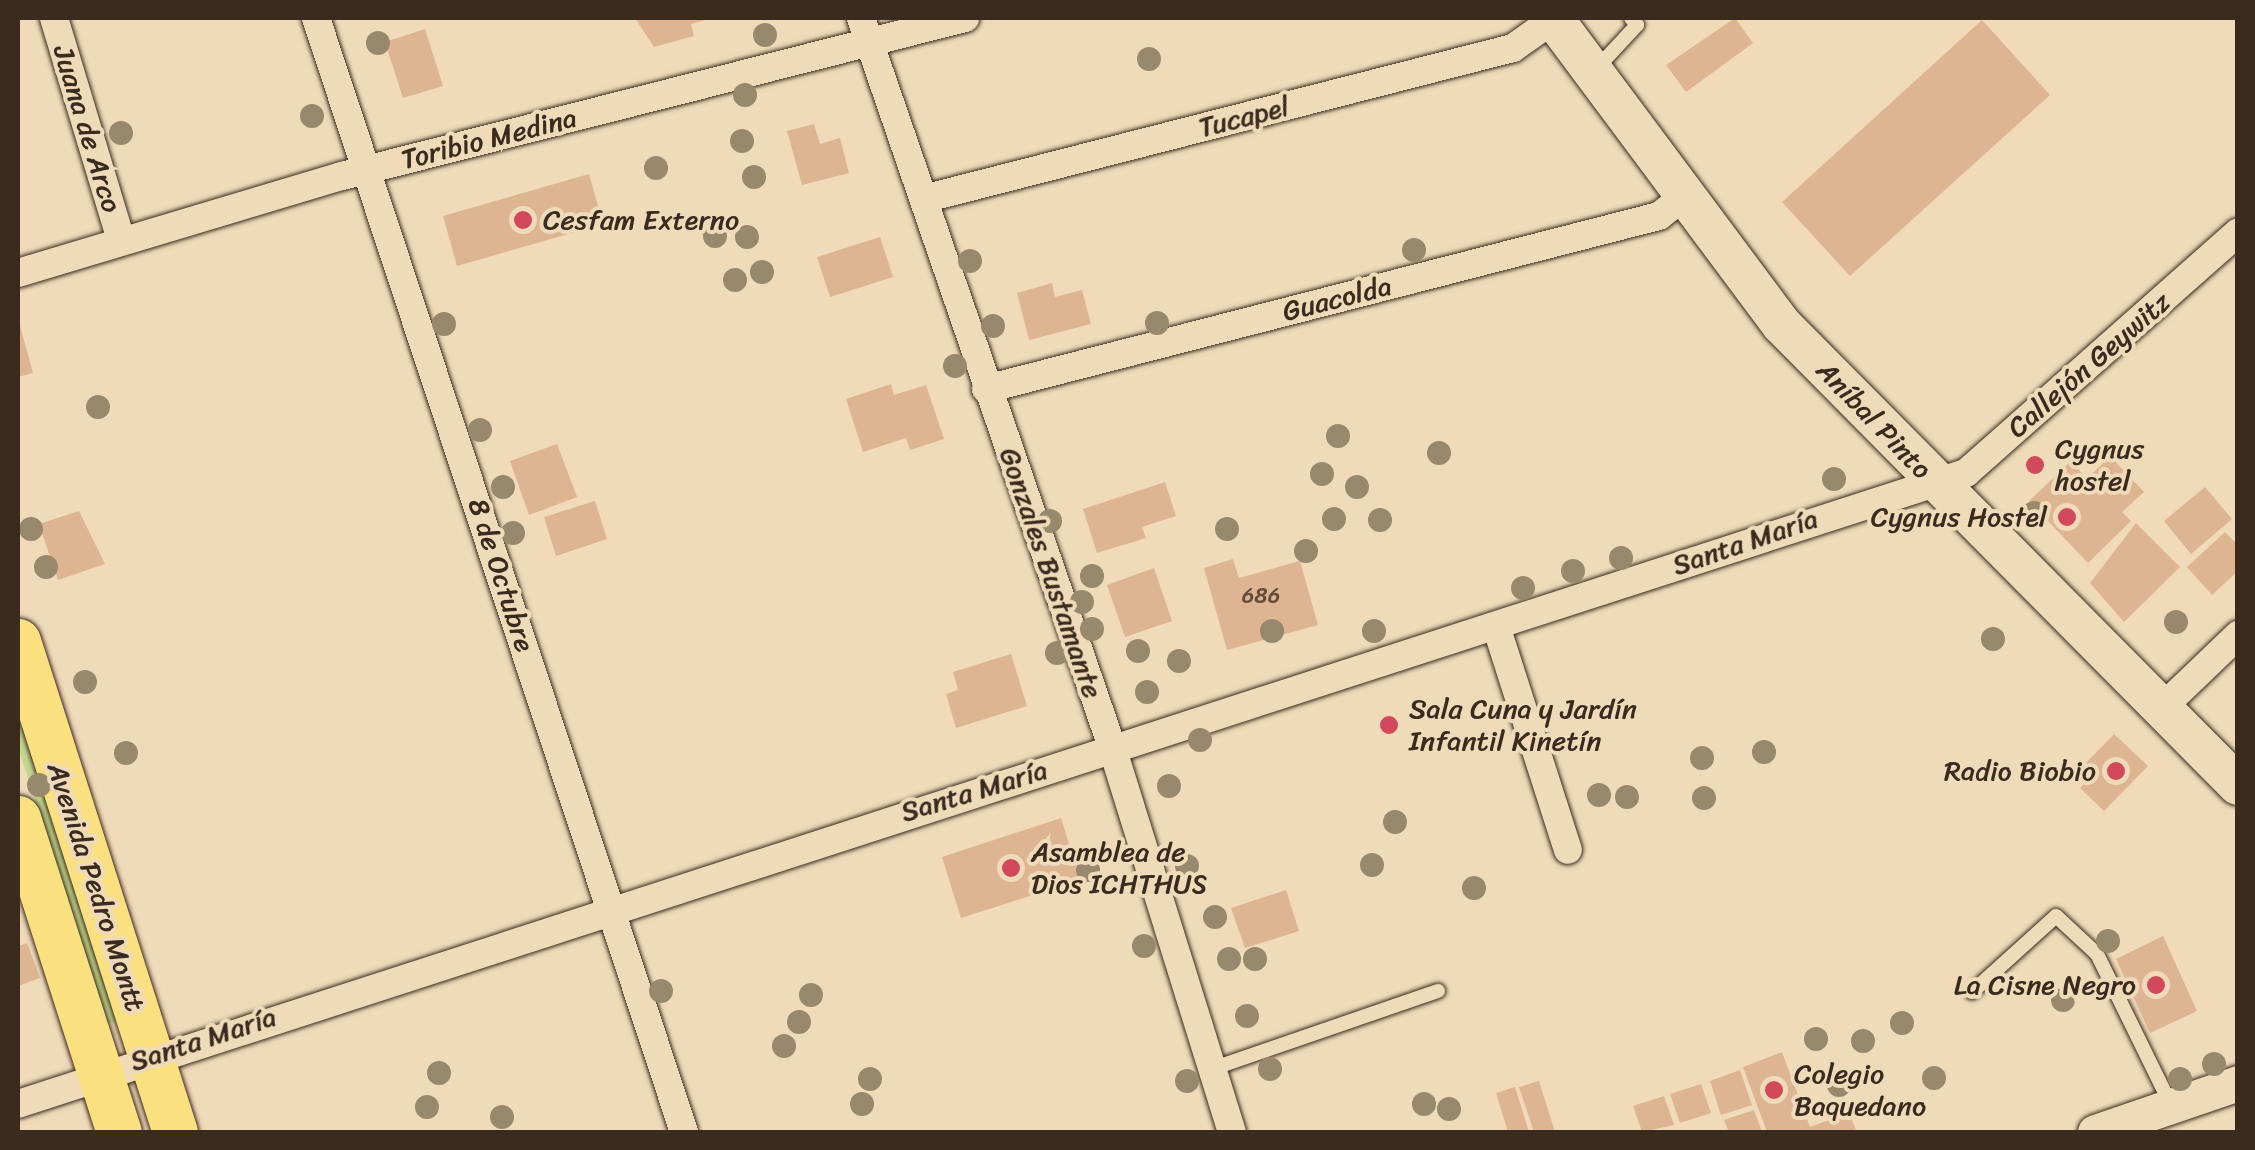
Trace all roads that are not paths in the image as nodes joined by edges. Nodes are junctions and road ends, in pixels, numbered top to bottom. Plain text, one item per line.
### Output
1 (54, 18) edge
2 (316, 18) edge
3 (965, 18) edge
4 (1554, 18) edge
5 (1638, 20) edge
6 (866, 30) edge
7 (1593, 72) junction
8 (367, 170) junction
9 (927, 198) junction
10 (1684, 198) junction
11 (2238, 232) edge
12 (120, 240) junction
13 (18, 273) edge
14 (986, 389) junction
15 (1931, 480) junction
16 (1496, 626) junction
17 (2238, 635) edge
18 (18, 641) edge
19 (2164, 706) junction
20 (1112, 747) junction
21 (2238, 785) edge
22 (18, 818) edge
23 (1568, 850) dead end
24 (610, 905) junction
25 (1438, 991) dead end
26 (1972, 992) dead end
27 (151, 1056) junction
28 (1214, 1068) junction
29 (99, 1074) junction
30 (2238, 1082) edge
31 (18, 1104) edge
32 (2171, 1106) junction
33 (2110, 1130) edge
34 (118, 1132) edge
35 (175, 1132) edge
36 (684, 1132) edge
37 (1232, 1132) edge

1 - 12 street, Juana de Arco
2 - 8 street, 8 de Octubre
3 - 6 street, Toribio Medina
4 - 7 main road, Aníbal Pinto
4 - 9 street, Tucapel
5 - 7 lane
6 - 8 street, Toribio Medina
6 - 9 street, Gonzales Bustamante
7 - 10 main road, Aníbal Pinto
8 - 12 street, Toribio Medina
8 - 24 street, 8 de Octubre
9 - 14 street, Gonzales Bustamante
10 - 14 street, Guacolda
10 - 15 main road, Aníbal Pinto
11 - 15 street, Callejón Geywitz
12 - 13 street, Toribio Medina
14 - 20 street, Gonzales Bustamante
15 - 16 street, Santa María
15 - 19 main road, Aníbal Pinto
16 - 20 street, Santa María
16 - 23 street
17 - 19 street
18 - 27 main road, Avenida Pedro Montt
19 - 21 main road, Aníbal Pinto
20 - 24 street, Santa María
20 - 28 street, Gonzales Bustamante
22 - 29 main road, Avenida Pedro Montt
24 - 27 street, Santa María
24 - 36 street, 8 de Octubre
25 - 28 lane
26 - 32 lane
27 - 29 street, Santa María
27 - 35 main road, Avenida Pedro Montt
28 - 37 street, Gonzales Bustamante
29 - 31 street, Santa María
29 - 34 main road, Avenida Pedro Montt
30 - 32 street
32 - 33 street

